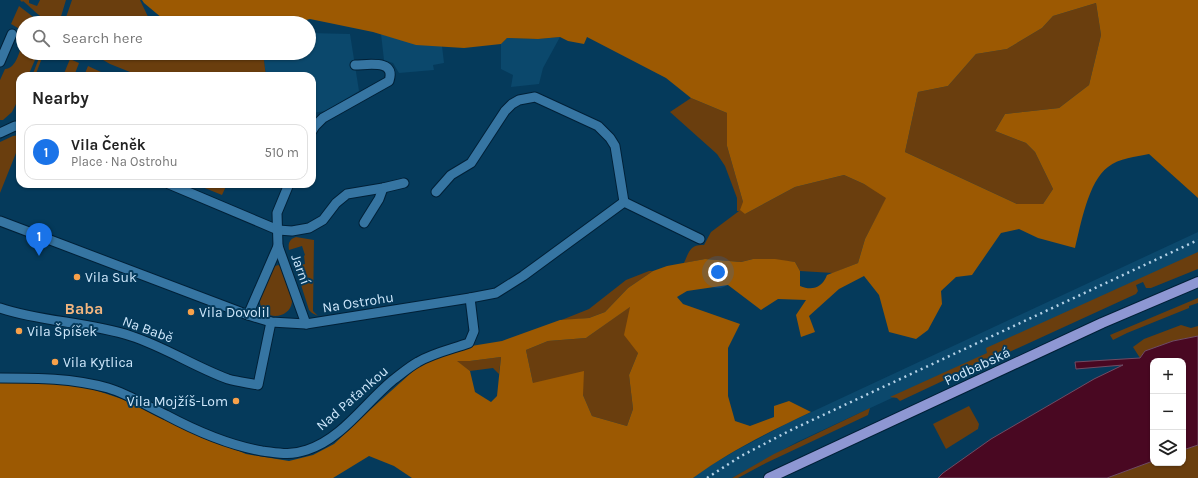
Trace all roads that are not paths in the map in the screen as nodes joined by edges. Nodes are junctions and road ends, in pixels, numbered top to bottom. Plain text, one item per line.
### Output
1 (12, 34) dead end
2 (0, 62) edge
3 (355, 65) dead end
4 (316, 125) edge
5 (16, 126) edge
6 (0, 133) edge
7 (404, 183) dead end
8 (178, 188) edge
9 (287, 188) edge
10 (383, 188) junction
11 (436, 192) dead end
12 (624, 202) junction
13 (0, 221) edge
14 (364, 223) dead end
15 (278, 230) junction
16 (700, 239) dead end
17 (278, 246) junction
18 (1198, 282) edge
19 (470, 298) junction
20 (0, 308) edge
21 (248, 315) junction
22 (271, 322) junction
23 (306, 324) junction
24 (0, 378) edge
25 (768, 478) edge

1 - 2 street
3 - 4 street
5 - 6 street
7 - 10 street
8 - 15 street
9 - 15 street, Jarní
10 - 14 street
10 - 15 street
11 - 12 street
12 - 16 street
12 - 19 street, Na Ostrohu
13 - 21 street, Na Ostrohu
15 - 17 street, Jarní
17 - 21 street, Jarní
17 - 23 street, Jarní
18 - 25 main road, Podbabská
19 - 23 street, Na Ostrohu
19 - 24 street, Nad Paťankou
20 - 22 street, Na Babě
21 - 22 street, Na Ostrohu
22 - 23 street, Na Ostrohu

